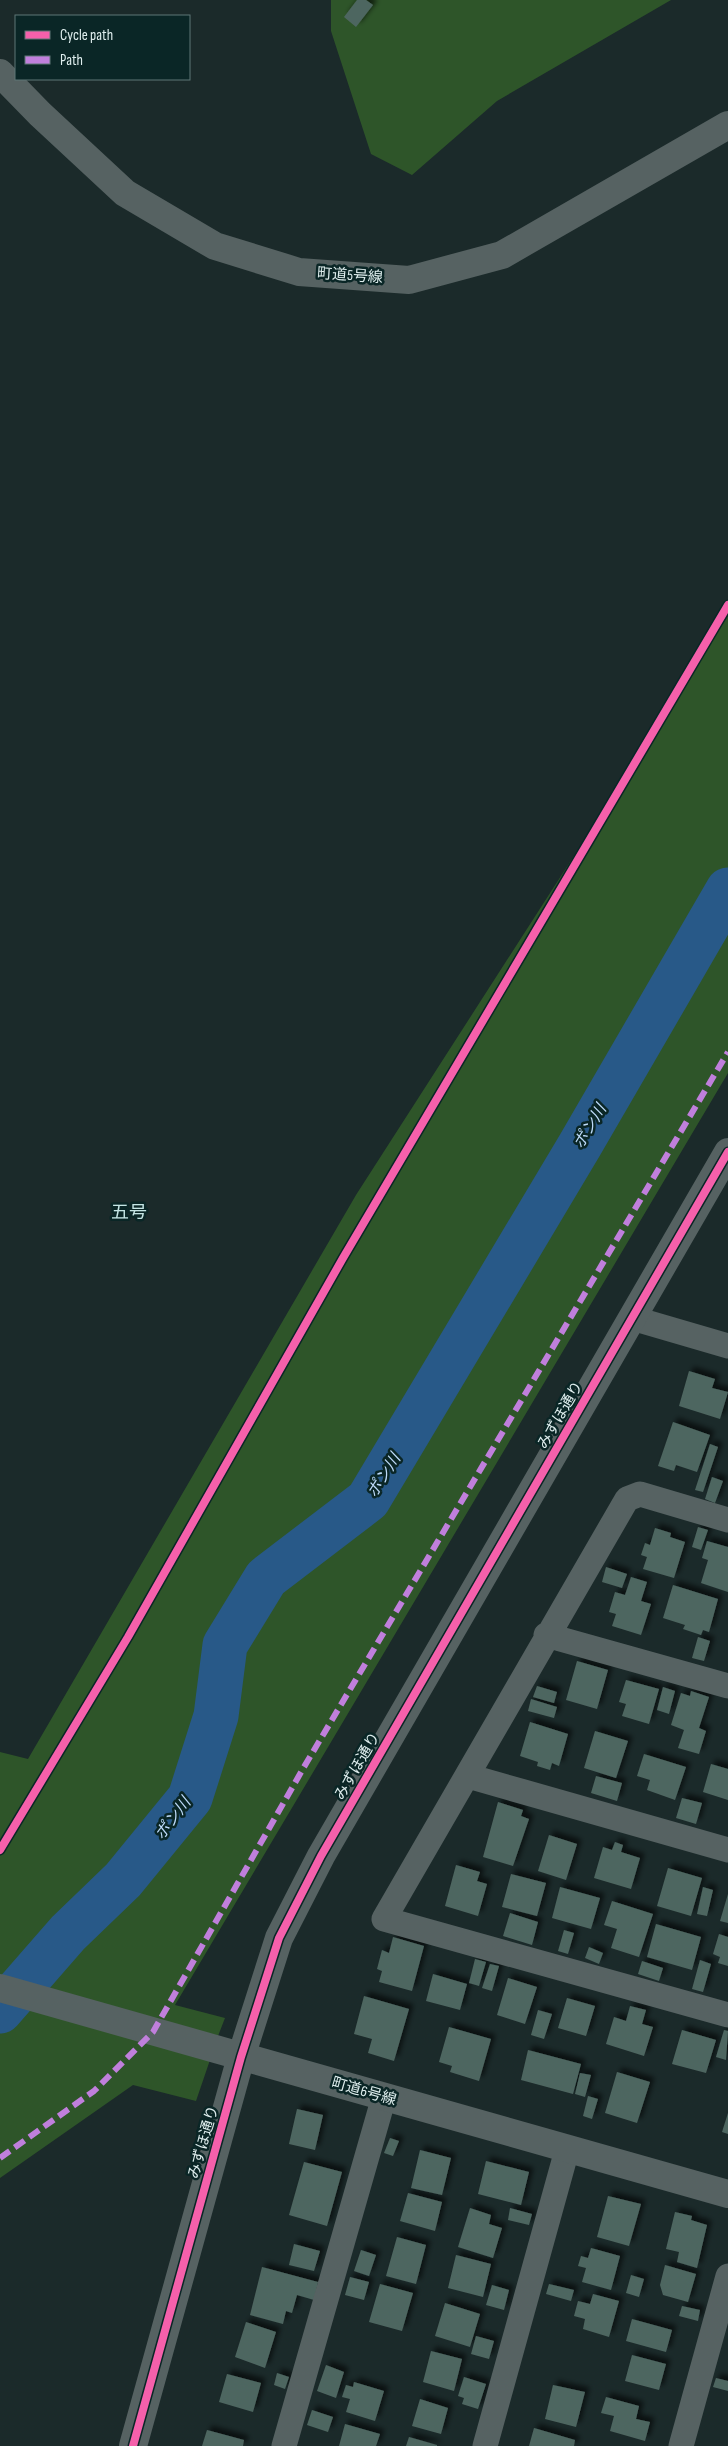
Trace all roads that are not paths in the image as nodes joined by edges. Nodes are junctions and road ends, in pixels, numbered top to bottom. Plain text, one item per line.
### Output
1 (0, 73) edge
2 (728, 125) edge
3 (728, 1152) edge
4 (632, 1318) junction
5 (728, 1346) edge
6 (728, 1520) edge
7 (546, 1635) junction
8 (728, 1686) edge
9 (468, 1776) junction
10 (728, 1850) edge
11 (0, 1988) edge
12 (728, 2015) edge
13 (241, 2057) junction
14 (384, 2097) junction
15 (566, 2150) junction
16 (728, 2194) edge
17 (728, 2276) edge
18 (133, 2446) edge
19 (284, 2446) edge
20 (485, 2446) edge
21 (681, 2446) edge

1 - 2 street, 町道5号線
3 - 4 street, みずほ通り
4 - 5 street
4 - 13 street, みずほ通り
6 - 7 street
7 - 8 street
7 - 9 street
9 - 10 street
9 - 12 street
11 - 13 street, 町道6号線
13 - 14 street, 町道6号線
13 - 18 street, みずほ通り
14 - 15 street, 町道6号線
14 - 19 street
15 - 16 street, 町道6号線
15 - 20 street
17 - 21 street

